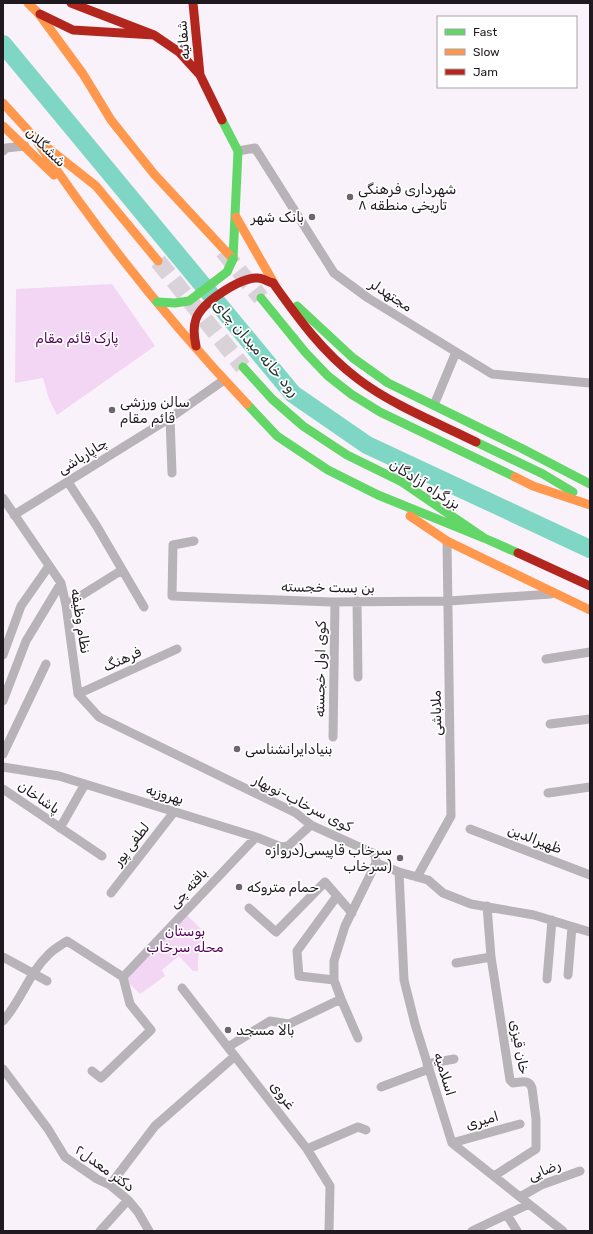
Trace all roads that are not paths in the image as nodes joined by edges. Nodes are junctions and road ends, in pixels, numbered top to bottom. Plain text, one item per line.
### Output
1 (28, 3) edge
2 (71, 3) edge
3 (194, 3) edge
4 (39, 14) junction
5 (154, 35) junction
6 (200, 75) junction
7 (3, 102) edge
8 (3, 126) edge
9 (34, 137) junction
10 (25, 146) junction
11 (3, 151) edge
12 (238, 151) junction
13 (69, 189) junction
14 (236, 217) junction
15 (233, 259) junction
16 (158, 261) tunnel mouth
17 (273, 283) junction
18 (261, 298) tunnel mouth
19 (157, 302) junction
20 (196, 346) junction
21 (456, 352) junction
22 (243, 366) tunnel mouth
23 (224, 380) junction
24 (590, 383) edge
25 (434, 405) junction
26 (170, 418) junction
27 (172, 473) dead end
28 (68, 482) junction
29 (590, 484) edge
30 (378, 495) junction
31 (3, 498) edge
32 (590, 504) edge
33 (14, 514) junction
34 (484, 538) junction
35 (194, 541) dead end
36 (447, 541) junction
37 (49, 566) junction
38 (122, 570) junction
39 (61, 583) junction
40 (590, 586) edge
41 (556, 594) junction
42 (357, 601) junction
43 (449, 601) junction
44 (335, 602) junction
45 (66, 605) junction
46 (144, 607) dead end
47 (590, 610) edge
48 (177, 649) dead end
49 (590, 652) edge
50 (3, 655) edge
51 (546, 659) dead end
52 (46, 664) dead end
53 (358, 677) dead end
54 (78, 694) junction
55 (3, 701) edge
56 (590, 719) edge
57 (550, 724) dead end
58 (333, 737) dead end
59 (3, 754) edge
60 (3, 767) edge
61 (85, 784) junction
62 (590, 788) edge
63 (3, 789) edge
64 (548, 793) dead end
65 (174, 812) junction
66 (311, 825) junction
67 (60, 828) junction
68 (470, 829) dead end
69 (256, 837) junction
70 (102, 856) dead end
71 (376, 863) junction
72 (399, 872) junction
73 (590, 874) edge
74 (417, 877) junction
75 (111, 893) dead end
76 (337, 896) junction
77 (487, 906) junction
78 (249, 908) dead end
79 (352, 913) junction
80 (552, 920) junction
81 (572, 926) junction
82 (590, 932) edge
83 (3, 957) edge
84 (491, 957) junction
85 (456, 963) dead end
86 (33, 973) junction
87 (568, 975) dead end
88 (123, 977) junction
89 (547, 979) dead end
90 (334, 980) junction
91 (47, 981) dead end
92 (182, 988) dead end
93 (341, 1000) junction
94 (3, 1021) edge
95 (358, 1038) dead end
96 (228, 1047) junction
97 (235, 1056) junction
98 (454, 1059) dead end
99 (428, 1066) junction
100 (3, 1069) edge
101 (92, 1071) dead end
102 (380, 1087) dead end
103 (520, 1124) dead end
104 (366, 1130) dead end
105 (452, 1143) junction
106 (307, 1149) junction
107 (580, 1171) dead end
108 (494, 1176) junction
109 (110, 1185) junction
110 (520, 1197) junction
111 (128, 1200) junction
112 (529, 1204) junction
113 (507, 1215) junction
114 (100, 1231) edge
115 (149, 1231) edge
116 (329, 1231) edge
117 (472, 1231) edge
118 (517, 1231) edge
119 (563, 1231) edge

1 - 4 main road
2 - 5 main road
3 - 6 main road, شفائیه
4 - 5 main road
4 - 15 main road
5 - 6 main road
6 - 12 main road
7 - 9 main road
8 - 10 main road, ششگلان
9 - 13 main road
9 - 16 main road
10 - 11 street
10 - 13 main road, ششگلان
12 - 14 main road
12 - 21 street, مجتهدلر
13 - 19 main road
14 - 15 main road
14 - 17 main road
15 - 19 main road, bridge
17 - 20 main road, bridge
17 - 25 main road
17 - 32 main road
18 - 32 main road
19 - 20 main road
20 - 23 main road
21 - 24 street, مجتهدلر
21 - 25 street
22 - 34 main road, بزرگراه آزادگان
23 - 26 street, چاپارباشی
23 - 30 main road
25 - 29 main road
26 - 27 street
26 - 28 street, چاپارباشی
28 - 33 street, چاپارباشی
28 - 38 street
30 - 34 main road
30 - 36 main road
31 - 33 street, نظام وظیفه
33 - 37 street, نظام وظیفه
34 - 40 main road, بزرگراه آزادگان
35 - 44 street, بن بست خجسته
36 - 41 main road
36 - 43 street, ملاباشی
37 - 39 street, نظام وظیفه
37 - 50 street
38 - 45 street
38 - 46 street
39 - 45 street, نظام وظیفه
39 - 55 street
41 - 43 street, بن بست خجسته
41 - 47 main road
42 - 43 street, بن بست خجسته
42 - 44 street, بن بست خجسته
42 - 53 street
43 - 74 street, ملاباشی
44 - 58 street, کوی اول خجسته
45 - 54 street, نظام وظیفه
48 - 54 street, فرهنگ
49 - 51 street
52 - 59 street
54 - 66 street, کوی سرخاب-نوبهار
56 - 57 street
60 - 61 street, بهروزیه
61 - 65 street, بهروزیه
61 - 67 street, پاشاخان
62 - 64 street
63 - 67 street, پاشاخان
65 - 69 street, بهروزیه
65 - 75 street, لطفی پور
66 - 69 street, بهروزیه
66 - 71 street, کوی سرخاب-نوبهار
67 - 70 street, پاشاخان
68 - 73 street, ظهیرالدین
69 - 88 street, بافته چی
71 - 72 street, کوی سرخاب-نوبهار
71 - 79 street
72 - 74 street, کوی سرخاب-نوبهار
72 - 99 street, اسلامیه
74 - 77 street, کوی سرخاب-نوبهار
76 - 78 street
76 - 79 street
76 - 90 street
77 - 80 street, کوی سرخاب-نوبهار
77 - 84 street, خان قیزی
79 - 90 street
80 - 81 street, کوی سرخاب-نوبهار
80 - 89 street
81 - 82 street, کوی سرخاب-نوبهار
81 - 87 street
83 - 86 street
84 - 85 street
84 - 108 street, خان قیزی
86 - 88 street
86 - 91 street
86 - 94 street
88 - 101 street
90 - 93 street
92 - 96 street, غروی
93 - 95 street
93 - 96 street
96 - 97 street, غروی
97 - 106 street, غروی
97 - 109 street
98 - 99 street
99 - 102 street
99 - 105 street, اسلامیه
100 - 109 street, دکتر معدل۲
103 - 105 street, امیری
104 - 106 street
105 - 108 street
106 - 116 street, غروی
107 - 110 street, رضایی
108 - 110 street
109 - 111 street, دکتر معدل۲
110 - 112 street
111 - 114 street
111 - 115 street, دکتر معدل۲
112 - 113 street
112 - 119 street
113 - 117 street
113 - 118 street

